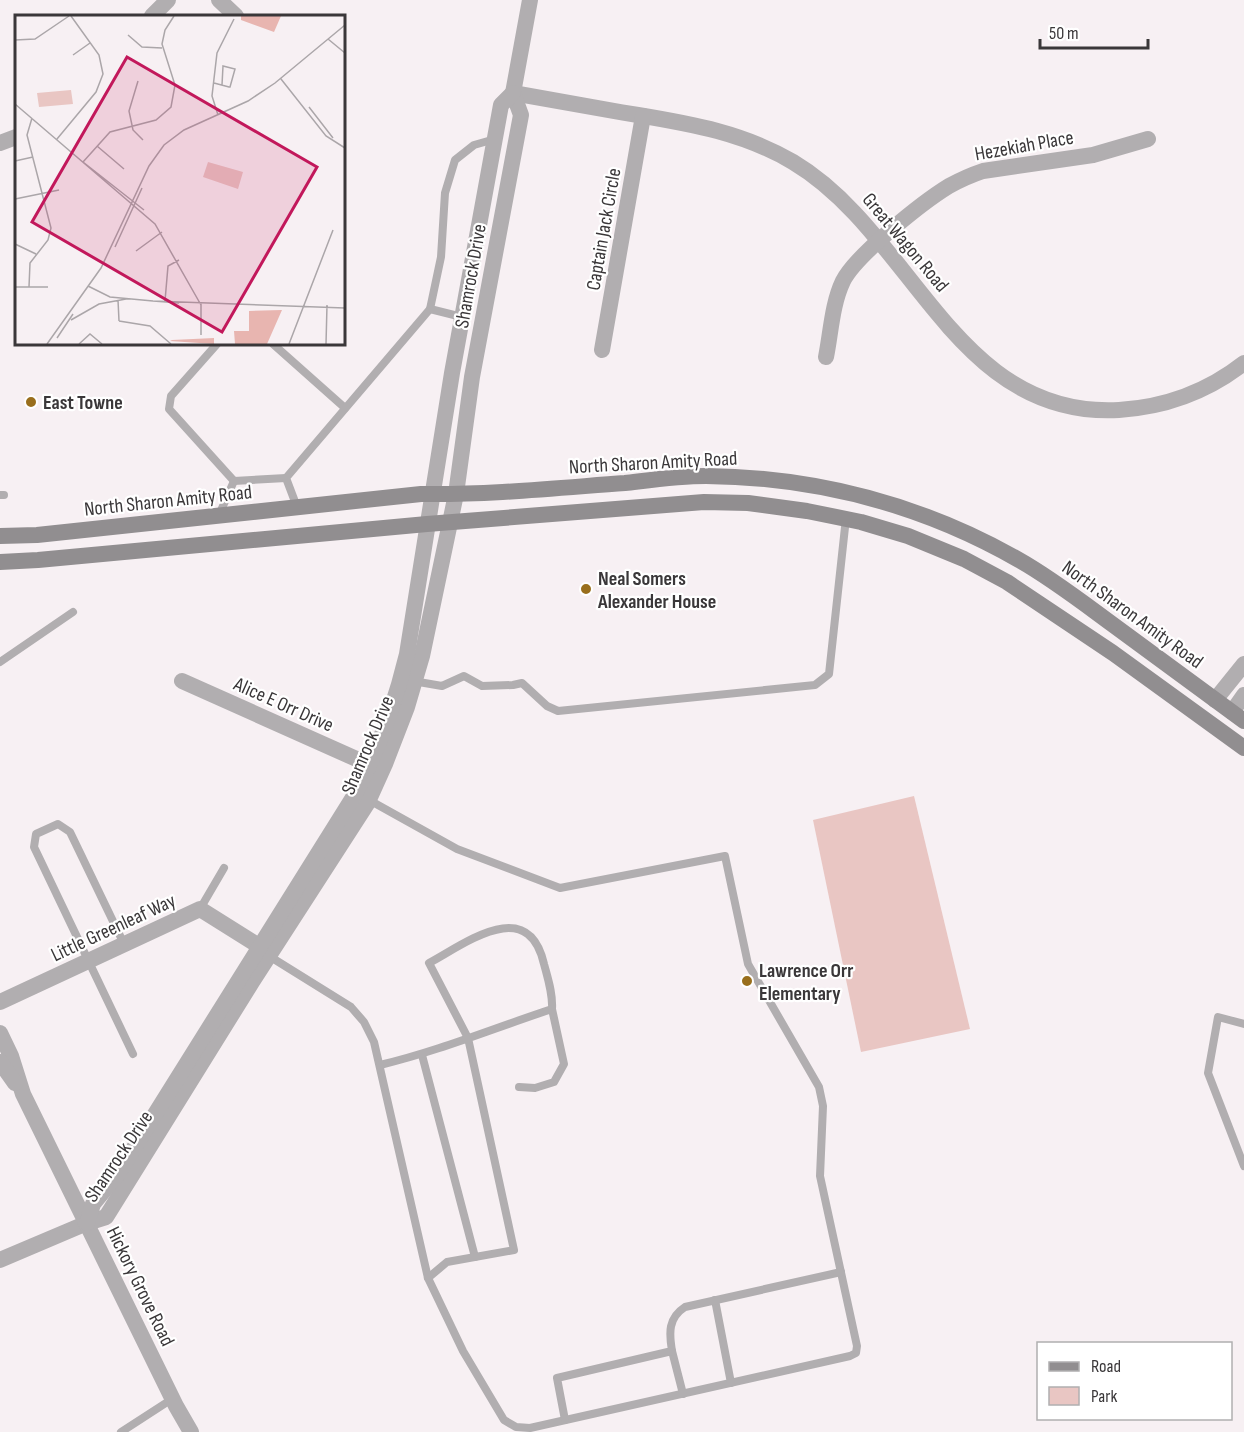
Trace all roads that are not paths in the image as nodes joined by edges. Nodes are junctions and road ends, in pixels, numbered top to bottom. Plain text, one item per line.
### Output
1 (168, 0) edge
2 (219, 0) edge
3 (530, 0) edge
4 (153, 15) edge
5 (235, 15) edge
6 (513, 93) junction
7 (644, 116) junction
8 (15, 137) edge
9 (495, 139) junction
10 (1148, 140) dead end
11 (0, 143) edge
12 (880, 241) junction
13 (430, 309) junction
14 (462, 317) junction
15 (216, 345) edge
16 (274, 345) edge
17 (602, 350) dead end
18 (826, 357) dead end
19 (1244, 363) edge
20 (345, 408) junction
21 (286, 478) junction
22 (234, 480) junction
23 (432, 494) junction
24 (456, 494) junction
25 (297, 507) junction
26 (219, 515) junction
27 (846, 518) junction
28 (450, 523) junction
29 (427, 524) junction
30 (0, 536) edge
31 (0, 562) edge
32 (73, 612) dead end
33 (1113, 653) junction
34 (0, 662) edge
35 (1244, 664) edge
36 (408, 680) junction
37 (182, 681) dead end
38 (1244, 695) edge
39 (1215, 700) junction
40 (1238, 716) edge
41 (1244, 748) edge
42 (370, 765) junction
43 (369, 800) junction
44 (224, 868) dead end
45 (200, 909) junction
46 (124, 944) junction
47 (264, 951) junction
48 (88, 961) junction
49 (0, 1002) edge
50 (552, 1009) junction
51 (1244, 1024) edge
52 (0, 1033) edge
53 (468, 1038) junction
54 (133, 1054) dead end
55 (422, 1055) junction
56 (0, 1062) edge
57 (380, 1065) junction
58 (519, 1087) dead end
59 (23, 1094) junction
60 (1244, 1166) edge
61 (87, 1223) junction
62 (475, 1257) junction
63 (0, 1260) edge
64 (841, 1272) junction
65 (428, 1278) junction
66 (715, 1300) junction
67 (672, 1351) junction
68 (731, 1383) junction
69 (683, 1394) junction
70 (172, 1399) junction
71 (566, 1420) junction
72 (122, 1432) edge
73 (191, 1432) edge

1 - 4 street
2 - 5 street
3 - 6 street, Shamrock Drive
6 - 7 street, Great Wagon Road
6 - 9 street, Shamrock Drive
6 - 24 street, Shamrock Drive
7 - 12 street, Great Wagon Road
7 - 17 street, Captain Jack Circle
8 - 11 street
9 - 13 lane
9 - 14 street, Shamrock Drive
10 - 12 street, Hezekiah Place
12 - 18 street, Hezekiah Place
12 - 19 street, Great Wagon Road
13 - 14 lane
13 - 20 lane
14 - 23 street, Shamrock Drive
15 - 22 lane
16 - 20 lane
20 - 21 lane
21 - 22 lane
21 - 25 lane
22 - 26 lane
23 - 24 main road, North Sharon Amity Road
23 - 25 main road, North Sharon Amity Road
23 - 29 street, Shamrock Drive
24 - 28 street, Shamrock Drive
24 - 39 main road, North Sharon Amity Road
25 - 26 main road, North Sharon Amity Road
26 - 30 main road, North Sharon Amity Road
27 - 28 main road
27 - 33 main road
27 - 36 lane
28 - 29 main road
28 - 36 street, Shamrock Drive
29 - 31 main road
29 - 36 street, Shamrock Drive
32 - 34 lane
33 - 40 main road
33 - 41 main road
35 - 39 street
36 - 42 street, Shamrock Drive
36 - 43 street, Shamrock Drive
37 - 42 street, Alice E Orr Drive
38 - 40 street
39 - 40 main road, North Sharon Amity Road
42 - 47 street, Shamrock Drive
43 - 47 street, Shamrock Drive
43 - 64 lane
44 - 45 lane
45 - 46 street, Little Greenleaf Way
45 - 47 street, Little Greenleaf Way
46 - 48 street, Little Greenleaf Way
46 - 48 lane
47 - 57 lane
47 - 61 street, Shamrock Drive
48 - 49 street, Little Greenleaf Way
48 - 54 lane
50 - 53 lane
50 - 53 lane
50 - 58 lane
51 - 60 lane
52 - 59 street, Hickory Grove Road
53 - 55 lane
53 - 62 lane
55 - 57 lane
55 - 62 lane
56 - 59 street, Hickory Grove Road
57 - 65 lane
59 - 61 street, Hickory Grove Road
61 - 63 street
61 - 70 street, Hickory Grove Road
62 - 65 lane
64 - 66 lane
64 - 68 lane
65 - 71 lane
66 - 67 lane
66 - 68 lane
67 - 69 lane
67 - 71 lane
68 - 69 lane
69 - 71 lane
70 - 72 lane
70 - 73 street, Hickory Grove Road

